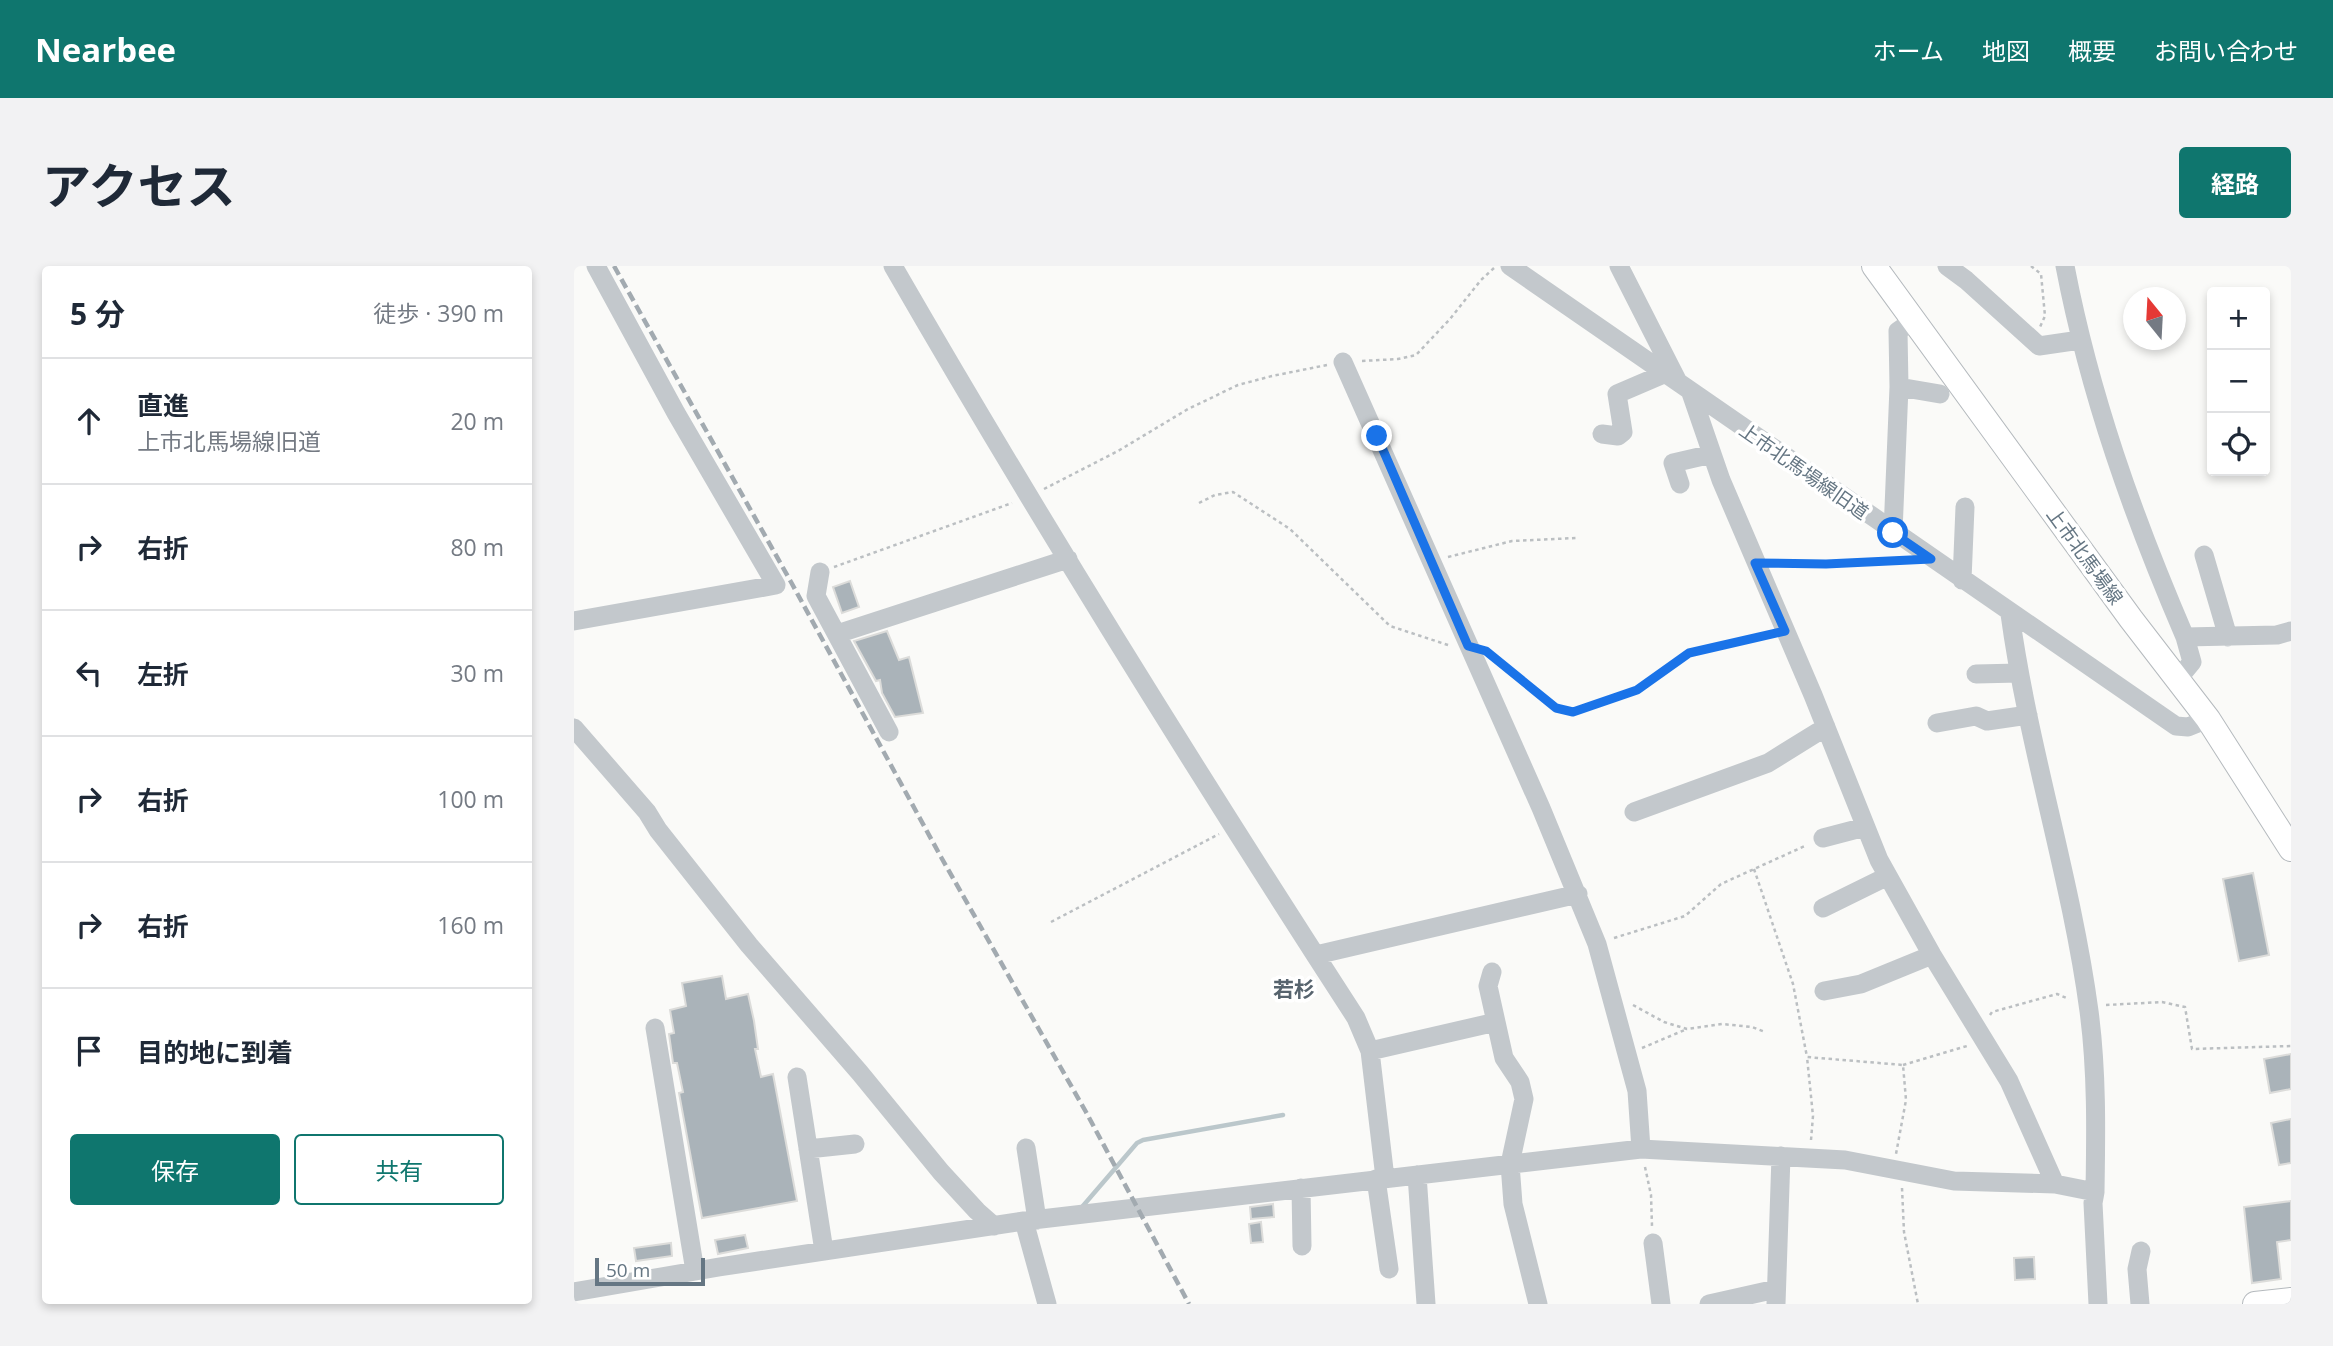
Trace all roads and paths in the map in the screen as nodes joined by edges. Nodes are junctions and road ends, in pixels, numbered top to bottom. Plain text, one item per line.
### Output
1 (596, 266) edge
2 (893, 266) edge
3 (1497, 266) edge
4 (1510, 266) edge
5 (1619, 266) edge
6 (1874, 266) edge
7 (1947, 266) edge
8 (2031, 266) edge
9 (2065, 266) edge
10 (1914, 320) junction
11 (2080, 340) junction
12 (2034, 341) junction
13 (1343, 362) junction
14 (1678, 382) junction
15 (1899, 387) junction
16 (1940, 394) dead end
17 (1602, 434) dead end
18 (1712, 454) junction
19 (1680, 484) dead end
20 (1030, 497) junction
21 (1199, 503) dead end
22 (1965, 507) dead end
23 (1893, 533) junction
24 (1576, 538) dead end
25 (2204, 555) dead end
26 (1068, 559) junction
27 (1931, 559) junction
28 (1431, 562) junction
29 (1755, 563) junction
30 (820, 572) joint
31 (1962, 580) junction
32 (2010, 614) junction
33 (574, 621) edge
34 (1785, 631) junction
35 (2291, 631) edge
36 (837, 634) junction
37 (2228, 636) junction
38 (2185, 638) junction
39 (1469, 650) junction
40 (2019, 673) junction
41 (1976, 674) dead end
42 (2178, 679) junction
43 (2028, 715) junction
44 (2208, 719) junction
45 (1937, 723) dead end
46 (1826, 727) junction
47 (574, 728) edge
48 (889, 732) dead end
49 (1634, 812) dead end
50 (2284, 823) edge
51 (1232, 827) junction
52 (1865, 827) junction
53 (1823, 838) joint
54 (2291, 849) edge
55 (1754, 869) junction
56 (1888, 876) junction
57 (1578, 894) junction
58 (1823, 908) dead end
59 (1051, 922) dead end
60 (1597, 944) junction
61 (1316, 955) junction
62 (1932, 956) junction
63 (1492, 972) dead end
64 (1824, 991) dead end
65 (1611, 994) junction
66 (1496, 1023) junction
67 (655, 1028) dead end
68 (1687, 1029) junction
69 (1765, 1032) dead end
70 (1370, 1051) junction
71 (1627, 1054) junction
72 (1807, 1057) junction
73 (797, 1077) dead end
74 (855, 1144) dead end
75 (1026, 1148) dead end
76 (808, 1149) junction
77 (1641, 1149) junction
78 (1780, 1156) junction
79 (1809, 1158) junction
80 (1510, 1164) junction
81 (1898, 1170) junction
82 (1417, 1175) junction
83 (1381, 1179) junction
84 (2055, 1184) junction
85 (1301, 1188) junction
86 (2095, 1192) junction
87 (1030, 1221) junction
88 (995, 1226) junction
89 (1653, 1243) joint
90 (1302, 1246) dead end
91 (824, 1251) junction
92 (2141, 1251) dead end
93 (1389, 1269) dead end
94 (695, 1271) junction
95 (574, 1292) edge
96 (1776, 1296) edge
97 (2291, 1300) edge
98 (1046, 1304) edge
99 (1426, 1304) edge
100 (1538, 1304) edge
101 (1661, 1304) edge
102 (1709, 1304) edge
103 (1918, 1304) edge
104 (2098, 1304) edge
105 (2140, 1304) edge
106 (2255, 1304) edge

1 - 33 street
2 - 20 street
3 - 13 path
4 - 14 street, 上市北馬場線旧道
5 - 14 street
6 - 10 main road, 上市北馬場線
7 - 12 street
8 - 12 path
9 - 11 street
10 - 15 street
10 - 42 main road, 上市北馬場線
11 - 12 street
11 - 38 street
13 - 20 path
13 - 28 street
14 - 17 street
14 - 18 street
14 - 23 street, 上市北馬場線旧道
15 - 16 street
15 - 23 street
18 - 19 street
18 - 29 street
20 - 26 street
20 - 30 path
21 - 39 path
22 - 31 street
23 - 27 street, 上市北馬場線旧道
24 - 28 path
25 - 37 street
26 - 36 street
26 - 51 street
27 - 29 path
27 - 31 street, 上市北馬場線旧道
28 - 39 street
29 - 34 street
30 - 36 street
31 - 32 street, 上市北馬場線旧道
32 - 40 street
32 - 44 street, 上市北馬場線旧道
34 - 39 path
34 - 46 street
35 - 37 street
36 - 48 street
37 - 38 street
38 - 42 street
39 - 57 street
40 - 41 street
40 - 43 street
42 - 44 main road, 上市北馬場線
43 - 45 street
43 - 86 street
44 - 50 main road, 上市北馬場線
46 - 49 street
46 - 52 street
47 - 88 street
50 - 54 main road, 上市北馬場線
51 - 59 path
51 - 61 street
52 - 53 street
52 - 56 street
53 - 55 path
55 - 60 path
55 - 72 path
56 - 58 street
56 - 62 street
57 - 60 street
57 - 61 street
60 - 65 street
61 - 70 street
62 - 64 street
62 - 84 street
63 - 66 street
65 - 68 path
65 - 71 street
66 - 70 street
66 - 80 street
67 - 94 street
68 - 69 path
68 - 71 path
70 - 83 street
71 - 77 street
72 - 79 path
72 - 81 path
73 - 76 street
74 - 76 street
75 - 87 street
76 - 91 street
77 - 78 street
77 - 80 street
77 - 89 path
78 - 79 street
78 - 96 street
79 - 81 street
80 - 82 street
80 - 100 street
81 - 84 street
81 - 103 path
82 - 83 street
82 - 99 street
83 - 85 street
83 - 93 street
84 - 86 street
85 - 87 street
85 - 90 street
86 - 104 street
87 - 88 street
87 - 98 street
88 - 91 street
89 - 101 street
91 - 94 street
92 - 105 street
94 - 95 street
96 - 102 street
97 - 106 main road

